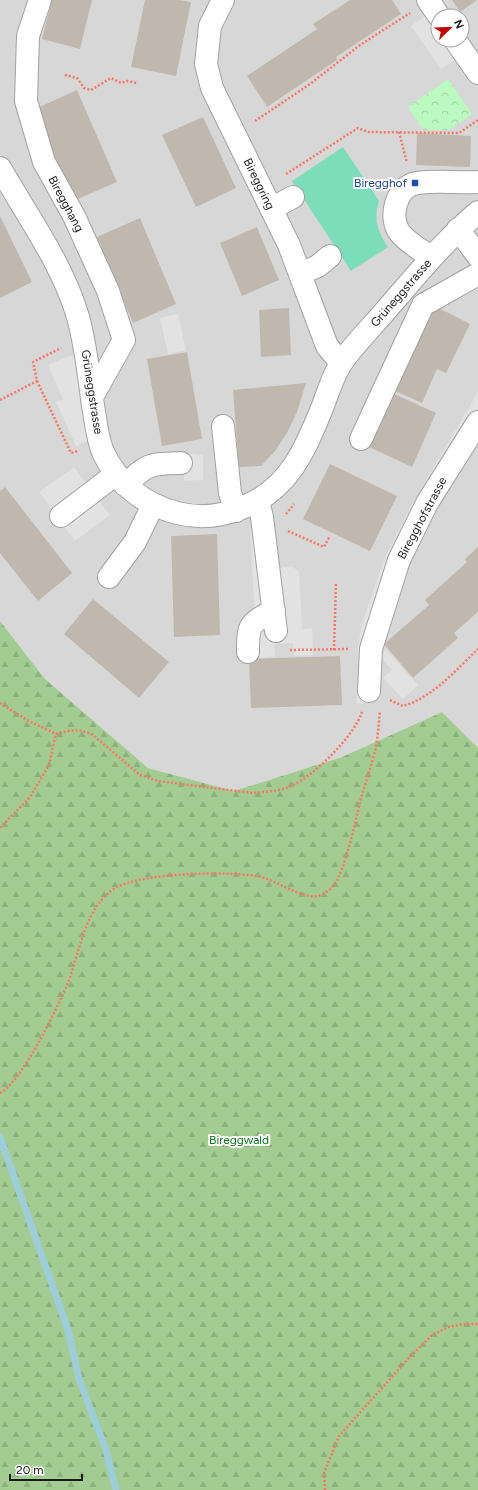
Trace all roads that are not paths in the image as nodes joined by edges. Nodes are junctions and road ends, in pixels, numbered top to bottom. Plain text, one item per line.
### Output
1 (40, 0) edge
2 (223, 0) edge
3 (462, 48) edge
4 (478, 72) edge
5 (0, 168) edge
6 (478, 182) edge
7 (293, 198) dead end
8 (271, 209) junction
9 (478, 212) edge
10 (458, 229) junction
11 (330, 256) dead end
12 (478, 256) edge
13 (431, 257) junction
14 (300, 274) junction
15 (478, 274) edge
16 (340, 363) junction
17 (92, 397) junction
18 (478, 422) edge
19 (222, 426) dead end
20 (361, 439) dead end
21 (181, 463) dead end
22 (121, 480) junction
23 (258, 501) junction
24 (153, 505) junction
25 (236, 511) junction
26 (61, 516) dead end
27 (109, 577) dead end
28 (248, 652) dead end
29 (376, 693) road end

1 - 17 street, Biregghang
2 - 8 street, Bireggring
3 - 4 street
5 - 17 street, Grüneggstrasse
6 - 13 street
7 - 8 street
8 - 14 street, Bireggring
9 - 10 street, Grüneggstrasse
10 - 12 street
10 - 13 street, Grüneggstrasse
11 - 14 street
13 - 16 street, Grüneggstrasse
14 - 16 street, Bireggring
15 - 20 street
16 - 23 street, Grüneggstrasse
17 - 22 street, Grüneggstrasse
18 - 29 street, Biregghofstrasse
19 - 25 street
21 - 22 street
22 - 24 street, Grüneggstrasse
22 - 26 street
23 - 25 street, Grüneggstrasse
23 - 28 street
24 - 25 street, Grüneggstrasse
24 - 27 street

